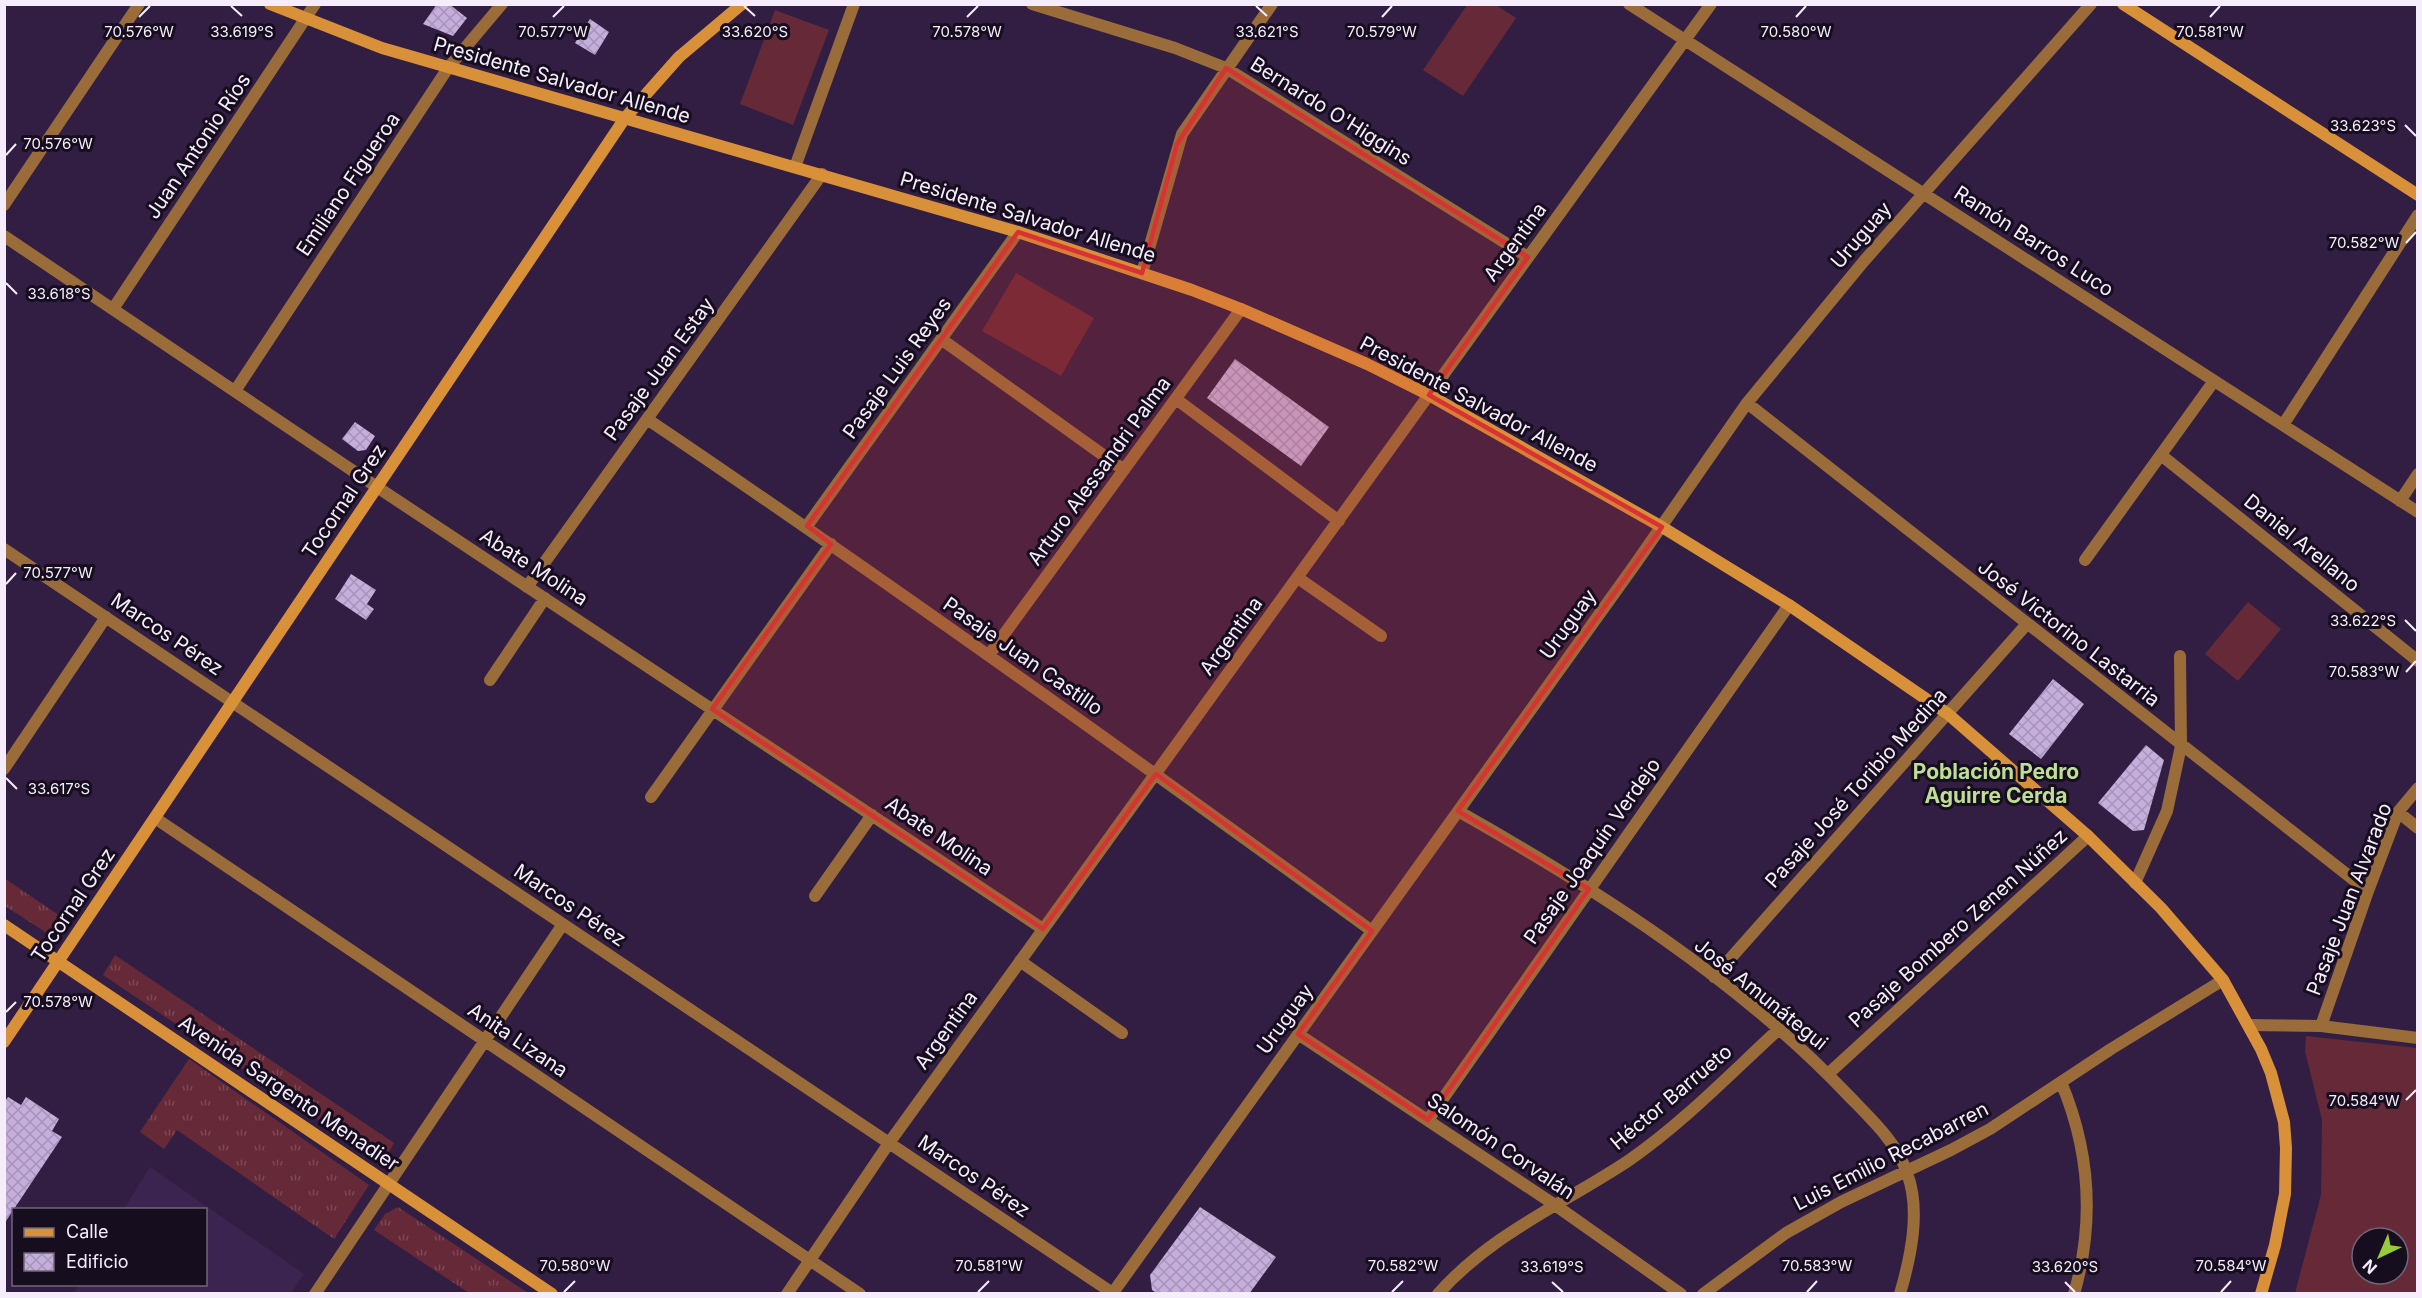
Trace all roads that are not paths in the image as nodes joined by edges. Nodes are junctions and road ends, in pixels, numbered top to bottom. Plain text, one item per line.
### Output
1 (139, 4) edge
2 (270, 4) edge
3 (315, 4) edge
4 (502, 4) edge
5 (742, 4) edge
6 (854, 4) edge
7 (1032, 4) edge
8 (1272, 4) edge
9 (1629, 4) edge
10 (1711, 4) edge
11 (2091, 4) edge
12 (2123, 4) edge
13 (305, 19) junction
14 (1684, 40) junction
15 (448, 68) junction
16 (1226, 68) junction
17 (625, 118) junction
18 (795, 167) junction
19 (822, 174) junction
20 (1923, 193) junction
21 (2418, 195) edge
22 (4, 205) edge
23 (2418, 215) edge
24 (1018, 232) junction
25 (4, 236) edge
26 (1528, 257) junction
27 (1142, 273) junction
28 (113, 309) junction
29 (1241, 309) junction
30 (941, 339) junction
31 (2214, 381) junction
32 (235, 391) junction
33 (1429, 395) junction
34 (1176, 399) junction
35 (1747, 403) junction
36 (647, 419) junction
37 (2283, 425) junction
38 (2161, 455) junction
39 (1124, 470) junction
40 (2418, 474) edge
41 (377, 487) junction
42 (2400, 501) junction
43 (2418, 512) edge
44 (1339, 521) junction
45 (807, 526) junction
46 (1662, 527) junction
47 (831, 544) junction
48 (4, 549) edge
49 (2085, 560) dead end
50 (1298, 578) junction
51 (527, 586) junction
52 (545, 598) junction
53 (1789, 605) junction
54 (106, 617) junction
55 (2026, 625) junction
56 (1381, 636) dead end
57 (989, 656) junction
58 (2180, 656) dead end
59 (2418, 661) edge
60 (490, 680) dead end
61 (232, 702) junction
62 (712, 709) junction
63 (1948, 714) junction
64 (2181, 746) junction
65 (4, 769) edge
66 (1156, 774) junction
67 (2418, 788) edge
68 (651, 797) dead end
69 (1458, 811) junction
70 (2398, 812) junction
71 (872, 815) junction
72 (155, 818) junction
73 (2418, 828) edge
74 (2088, 836) junction
75 (2135, 883) junction
76 (1589, 890) junction
77 (2368, 891) junction
78 (815, 896) dead end
79 (563, 924) junction
80 (4, 925) edge
81 (1043, 929) junction
82 (1372, 931) junction
83 (1020, 961) junction
84 (59, 962) junction
85 (1714, 977) junction
86 (2223, 980) junction
87 (2249, 1025) junction
88 (2321, 1026) junction
89 (1779, 1029) junction
90 (1122, 1033) dead end
91 (1298, 1034) junction
92 (2418, 1038) edge
93 (485, 1041) junction
94 (4, 1042) edge
95 (1828, 1074) junction
96 (2061, 1082) junction
97 (1428, 1120) junction
98 (889, 1143) junction
99 (1907, 1172) junction
100 (388, 1184) junction
101 (1555, 1205) junction
102 (810, 1260) junction
103 (315, 1293) edge
104 (552, 1293) edge
105 (787, 1293) edge
106 (860, 1293) edge
107 (1113, 1293) edge
108 (1438, 1293) edge
109 (1681, 1293) edge
110 (1703, 1293) edge
111 (1900, 1293) edge
112 (2074, 1293) edge
113 (2261, 1293) edge

1 - 22 street
2 - 13 main road, Presidente Salvador Allende
3 - 13 street, Juan Antonio Ríos
4 - 15 street, Emiliano Figueroa
5 - 17 main road, Tocornal Grez
6 - 18 street
7 - 16 street, Bernardo O'Higgins
8 - 16 street
9 - 14 street, Ramón Barros Luco
10 - 14 street, Argentina
11 - 20 street, Uruguay
12 - 21 main road
13 - 15 main road, Presidente Salvador Allende
13 - 28 street, Juan Antonio Ríos
14 - 20 street, Ramón Barros Luco
14 - 26 street, Argentina
15 - 17 main road, Presidente Salvador Allende
15 - 32 street, Emiliano Figueroa
16 - 26 street, Bernardo O'Higgins
16 - 27 street
17 - 18 main road, Presidente Salvador Allende
17 - 41 main road, Tocornal Grez
18 - 19 main road, Presidente Salvador Allende
19 - 24 main road, Presidente Salvador Allende
19 - 36 street, Pasaje Juan Estay
20 - 31 street, Ramón Barros Luco
20 - 35 street, Uruguay
23 - 37 street
24 - 27 main road, Presidente Salvador Allende
24 - 30 street, Pasaje Luis Reyes
25 - 28 street, Abate Molina
26 - 33 street, Argentina
27 - 29 main road, Presidente Salvador Allende
28 - 32 street, Abate Molina
29 - 33 main road, Presidente Salvador Allende
29 - 34 street, Arturo Alessandri Palma
30 - 39 street
30 - 45 street, Pasaje Luis Reyes
31 - 37 street, Ramón Barros Luco
31 - 38 street
32 - 41 street, Abate Molina
33 - 44 street, Argentina
33 - 46 main road, Presidente Salvador Allende
34 - 39 street, Arturo Alessandri Palma
34 - 44 street
35 - 46 street, Uruguay
35 - 55 street, José Victorino Lastarria
36 - 45 street, Pasaje Juan Castillo
36 - 51 street, Pasaje Juan Estay
37 - 42 street, Ramón Barros Luco
38 - 49 street
38 - 59 street, Daniel Arellano
39 - 57 street, Arturo Alessandri Palma
40 - 42 street
41 - 51 street, Abate Molina
41 - 61 main road, Tocornal Grez
42 - 43 street, Ramón Barros Luco
44 - 50 street, Argentina
45 - 47 street, Pasaje Juan Castillo
46 - 53 main road, Presidente Salvador Allende
46 - 69 street, Uruguay
47 - 57 street, Pasaje Juan Castillo
47 - 62 street
48 - 54 street, Marcos Pérez
50 - 56 street
50 - 66 street, Argentina
51 - 52 street, Abate Molina
52 - 60 street
52 - 62 street, Abate Molina
53 - 63 main road, Presidente Salvador Allende
53 - 76 street, Pasaje Joaquín Verdejo
54 - 61 street, Marcos Pérez
54 - 65 street
55 - 63 street, Pasaje José Toribio Medina
55 - 64 street, José Victorino Lastarria
57 - 66 street, Pasaje Juan Castillo
58 - 64 street
61 - 72 main road, Tocornal Grez
61 - 79 street, Marcos Pérez
62 - 68 street
62 - 71 street, Abate Molina
63 - 74 main road, Presidente Salvador Allende
63 - 85 street, Pasaje José Toribio Medina
64 - 75 street
64 - 77 street, José Victorino Lastarria
66 - 81 street, Argentina
66 - 82 street, Pasaje Juan Castillo
67 - 70 street, Pasaje Juan Alvarado
69 - 76 street, José Amunátegui
69 - 82 street, Uruguay
70 - 73 street
70 - 77 street, Pasaje Juan Alvarado
71 - 78 street
71 - 81 street, Abate Molina
72 - 84 main road, Tocornal Grez
72 - 93 street, Anita Lizana
74 - 75 main road, Presidente Salvador Allende
74 - 95 street, Pasaje Bombero Zenen Núñez
75 - 86 main road, Presidente Salvador Allende
76 - 85 street, José Amunátegui
76 - 97 street, Pasaje Joaquín Verdejo
77 - 88 street, Pasaje Juan Alvarado
79 - 93 street
79 - 98 street, Marcos Pérez
80 - 84 main road, Avenida Sargento Menadier
81 - 83 street, Argentina
82 - 91 street, Uruguay
83 - 90 street
83 - 98 street, Argentina
84 - 94 main road, Tocornal Grez
84 - 100 main road, Avenida Sargento Menadier
85 - 89 street, José Amunátegui
86 - 87 main road, Presidente Salvador Allende
86 - 96 street, Luis Emilio Recabarren
87 - 88 street
87 - 113 main road, Presidente Salvador Allende
88 - 92 street
89 - 95 street, José Amunátegui
89 - 101 street, Héctor Barrueto
91 - 97 street, Salomón Corvalán
91 - 107 street, Uruguay
93 - 100 street
93 - 102 street, Anita Lizana
95 - 99 street, José Amunátegui
96 - 99 street, Luis Emilio Recabarren
96 - 112 street
97 - 101 street, Salomón Corvalán
98 - 102 street, Argentina
98 - 107 street, Marcos Pérez
99 - 110 street, Luis Emilio Recabarren
99 - 111 street, José Amunátegui
100 - 103 street
100 - 104 main road, Avenida Sargento Menadier
101 - 108 street, Héctor Barrueto
101 - 109 street, Salomón Corvalán
102 - 105 street, Argentina
102 - 106 street, Anita Lizana

